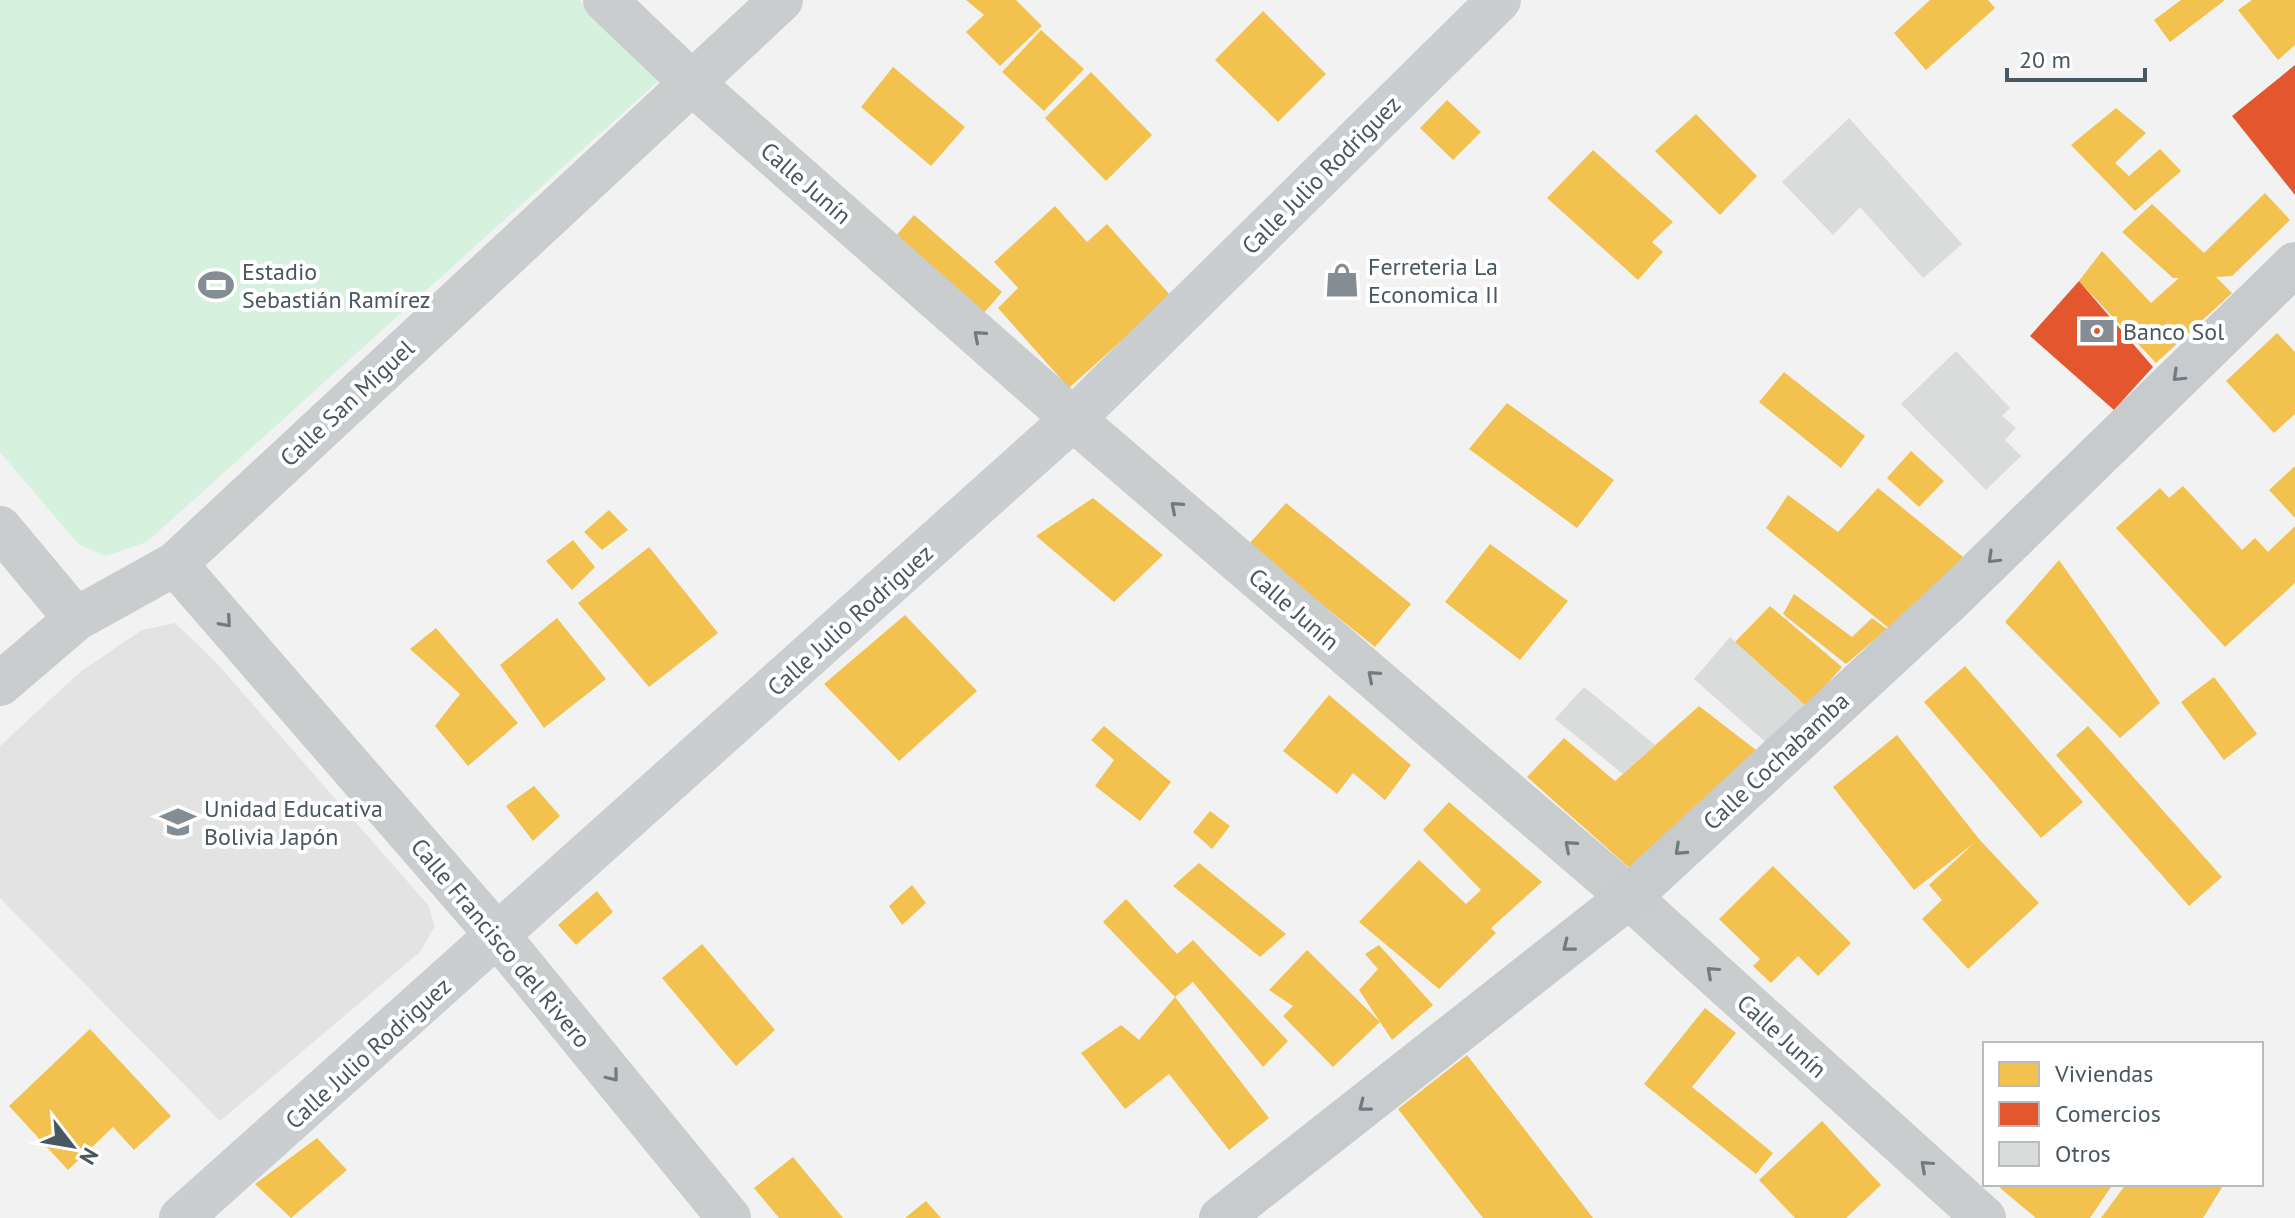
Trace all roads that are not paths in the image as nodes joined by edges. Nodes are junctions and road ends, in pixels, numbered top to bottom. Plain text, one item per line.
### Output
1 (605, 0) edge
2 (781, 0) edge
3 (1499, 0) edge
4 (692, 83) junction
5 (2295, 264) edge
6 (1073, 419) junction
7 (0, 528) edge
8 (175, 564) junction
9 (76, 619) junction
10 (0, 684) edge
11 (1629, 897) junction
12 (499, 937) junction
13 (181, 1218) edge
14 (729, 1218) edge
15 (1221, 1218) edge
16 (1984, 1218) edge

1 - 4 street, Calle Junín
2 - 4 street, Calle San Miguel
3 - 6 main road, Calle Julio Rodriguez
6 -> 4 street, Calle Junín
4 - 8 street, Calle San Miguel
5 -> 11 main road, Calle Cochabamba
11 -> 6 street, Calle Junín
6 - 12 main road, Calle Julio Rodriguez
7 - 9 street
8 - 9 street, Calle San Miguel
8 -> 12 street, Calle Francisco del Rivero
9 - 10 street, Calle San Miguel
11 -> 15 main road, Calle Cochabamba
16 -> 11 street, Calle Junín
12 - 13 main road, Calle Julio Rodriguez
12 -> 14 street, Calle Francisco del Rivero

